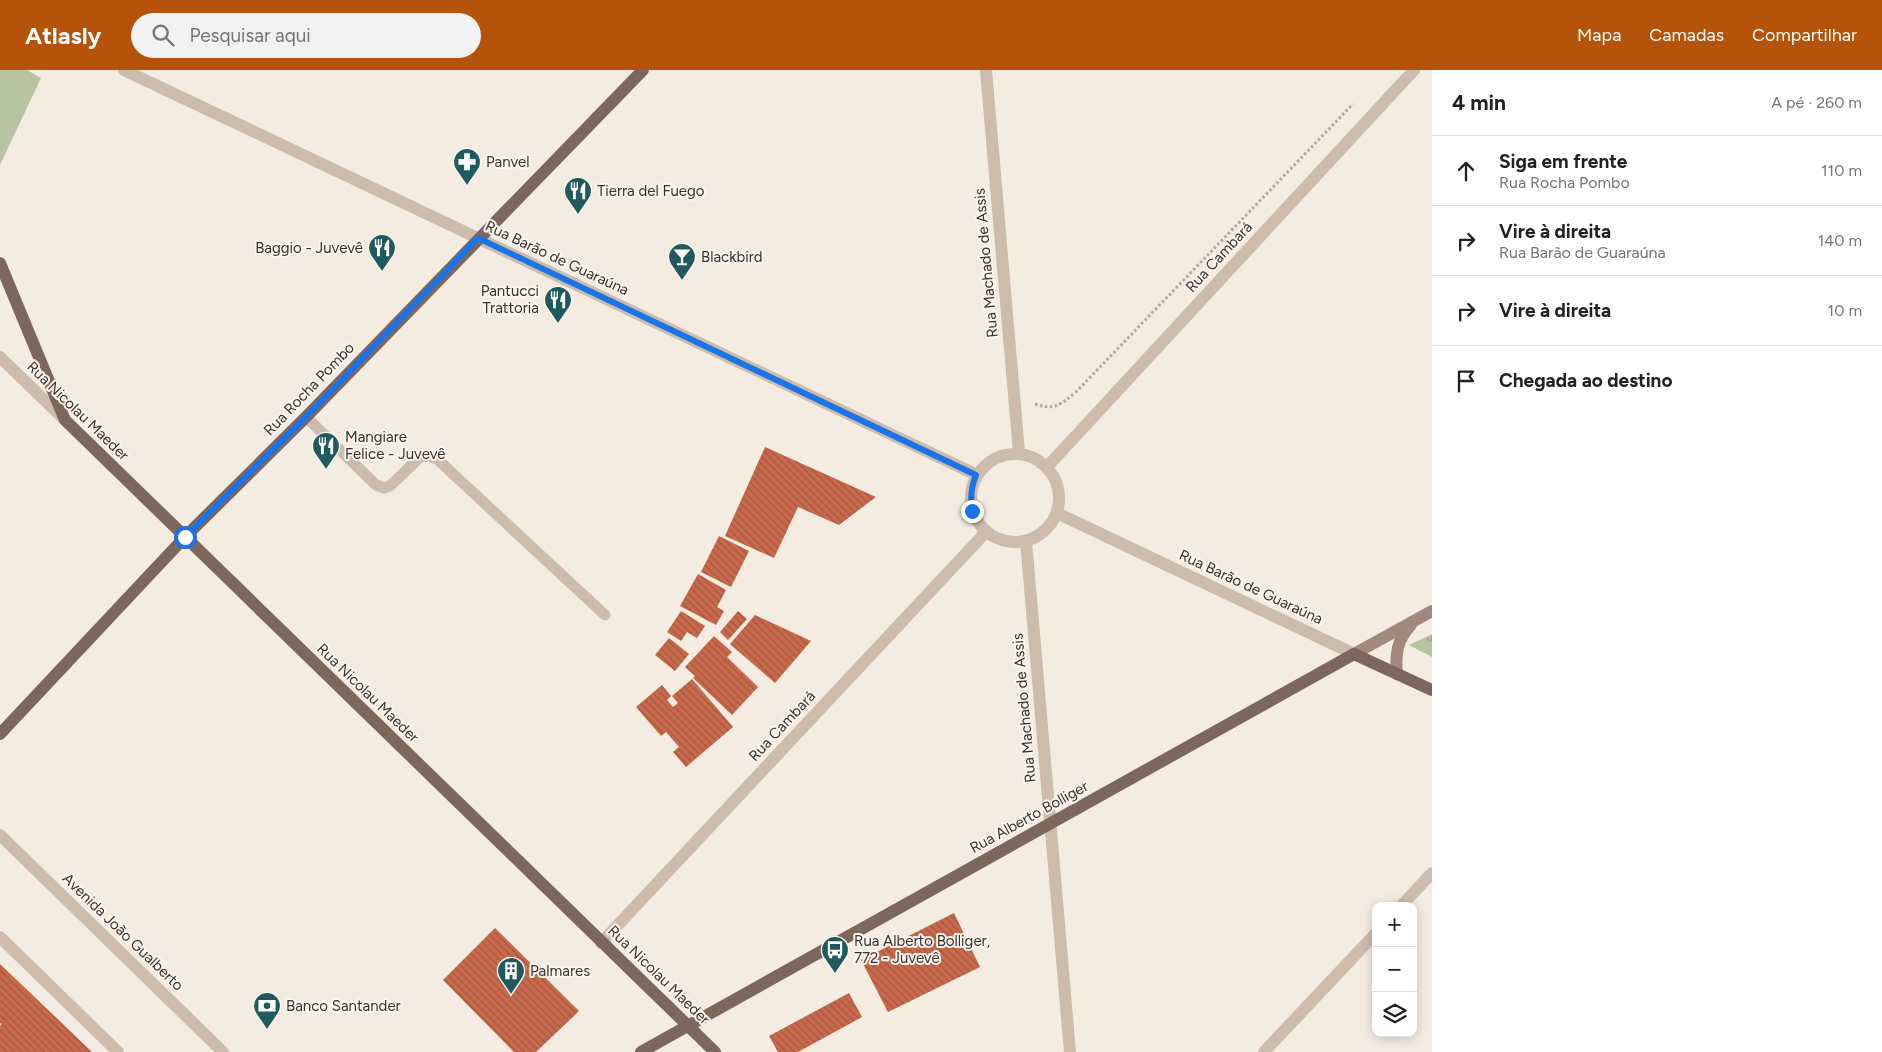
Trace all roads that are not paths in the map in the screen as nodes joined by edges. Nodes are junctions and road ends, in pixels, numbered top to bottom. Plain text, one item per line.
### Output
1 (124, 70) edge
2 (643, 70) edge
3 (986, 70) edge
4 (1414, 70) edge
5 (478, 238) junction
6 (0, 263) edge
7 (0, 357) edge
8 (306, 417) junction
9 (65, 420) junction
10 (1019, 453) junction
11 (1046, 467) junction
12 (976, 475) junction
13 (1056, 513) junction
14 (986, 532) junction
15 (185, 537) junction
16 (1026, 541) junction
17 (1432, 610) edge
18 (605, 615) dead end
19 (1418, 618) junction
20 (1354, 654) junction
21 (1397, 674) junction
22 (1432, 690) edge
23 (0, 734) edge
24 (1051, 824) junction
25 (0, 835) edge
26 (1432, 873) edge
27 (1405, 902) edge
28 (0, 937) edge
29 (1372, 937) edge
30 (601, 943) junction
31 (688, 1026) junction
32 (118, 1052) edge
33 (223, 1052) edge
34 (641, 1052) edge
35 (715, 1052) edge
36 (1070, 1052) edge
37 (1264, 1052) edge

1 - 5 street, Rua Barão de Guaraúna
2 - 5 main road, Rua Rocha Pombo
3 - 10 street, Rua Machado de Assis
4 - 11 street, Rua Cambará
5 - 8 main road, Rua Rocha Pombo
5 - 12 street, Rua Barão de Guaraúna
6 - 9 main road
7 - 9 street, Rua Nicolau Maeder
8 - 15 main road, Rua Rocha Pombo
8 - 18 lane
9 - 15 main road, Rua Nicolau Maeder
10 - 11 street
10 - 12 street
11 - 13 street
12 - 14 street
13 - 16 street
13 - 20 street, Rua Barão de Guaraúna
14 - 16 street
14 - 30 street, Rua Cambará
15 - 23 main road, Rua Rocha Pombo
15 - 30 main road, Rua Nicolau Maeder
16 - 24 street, Rua Machado de Assis
17 - 19 main road, Rua Alberto Bolliger
19 - 20 main road, Rua Alberto Bolliger
19 - 21 main road
20 - 21 main road, Rua Barão de Guaraúna
20 - 24 main road, Rua Alberto Bolliger
21 - 22 main road, Rua Barão de Guaraúna
24 - 31 main road, Rua Alberto Bolliger
24 - 36 street, Rua Machado de Assis
25 - 33 street, Avenida João Gualberto
26 - 27 street
28 - 32 street
29 - 37 street
30 - 31 main road, Rua Nicolau Maeder
31 - 34 main road, Rua Alberto Bolliger
31 - 35 main road, Rua Nicolau Maeder

